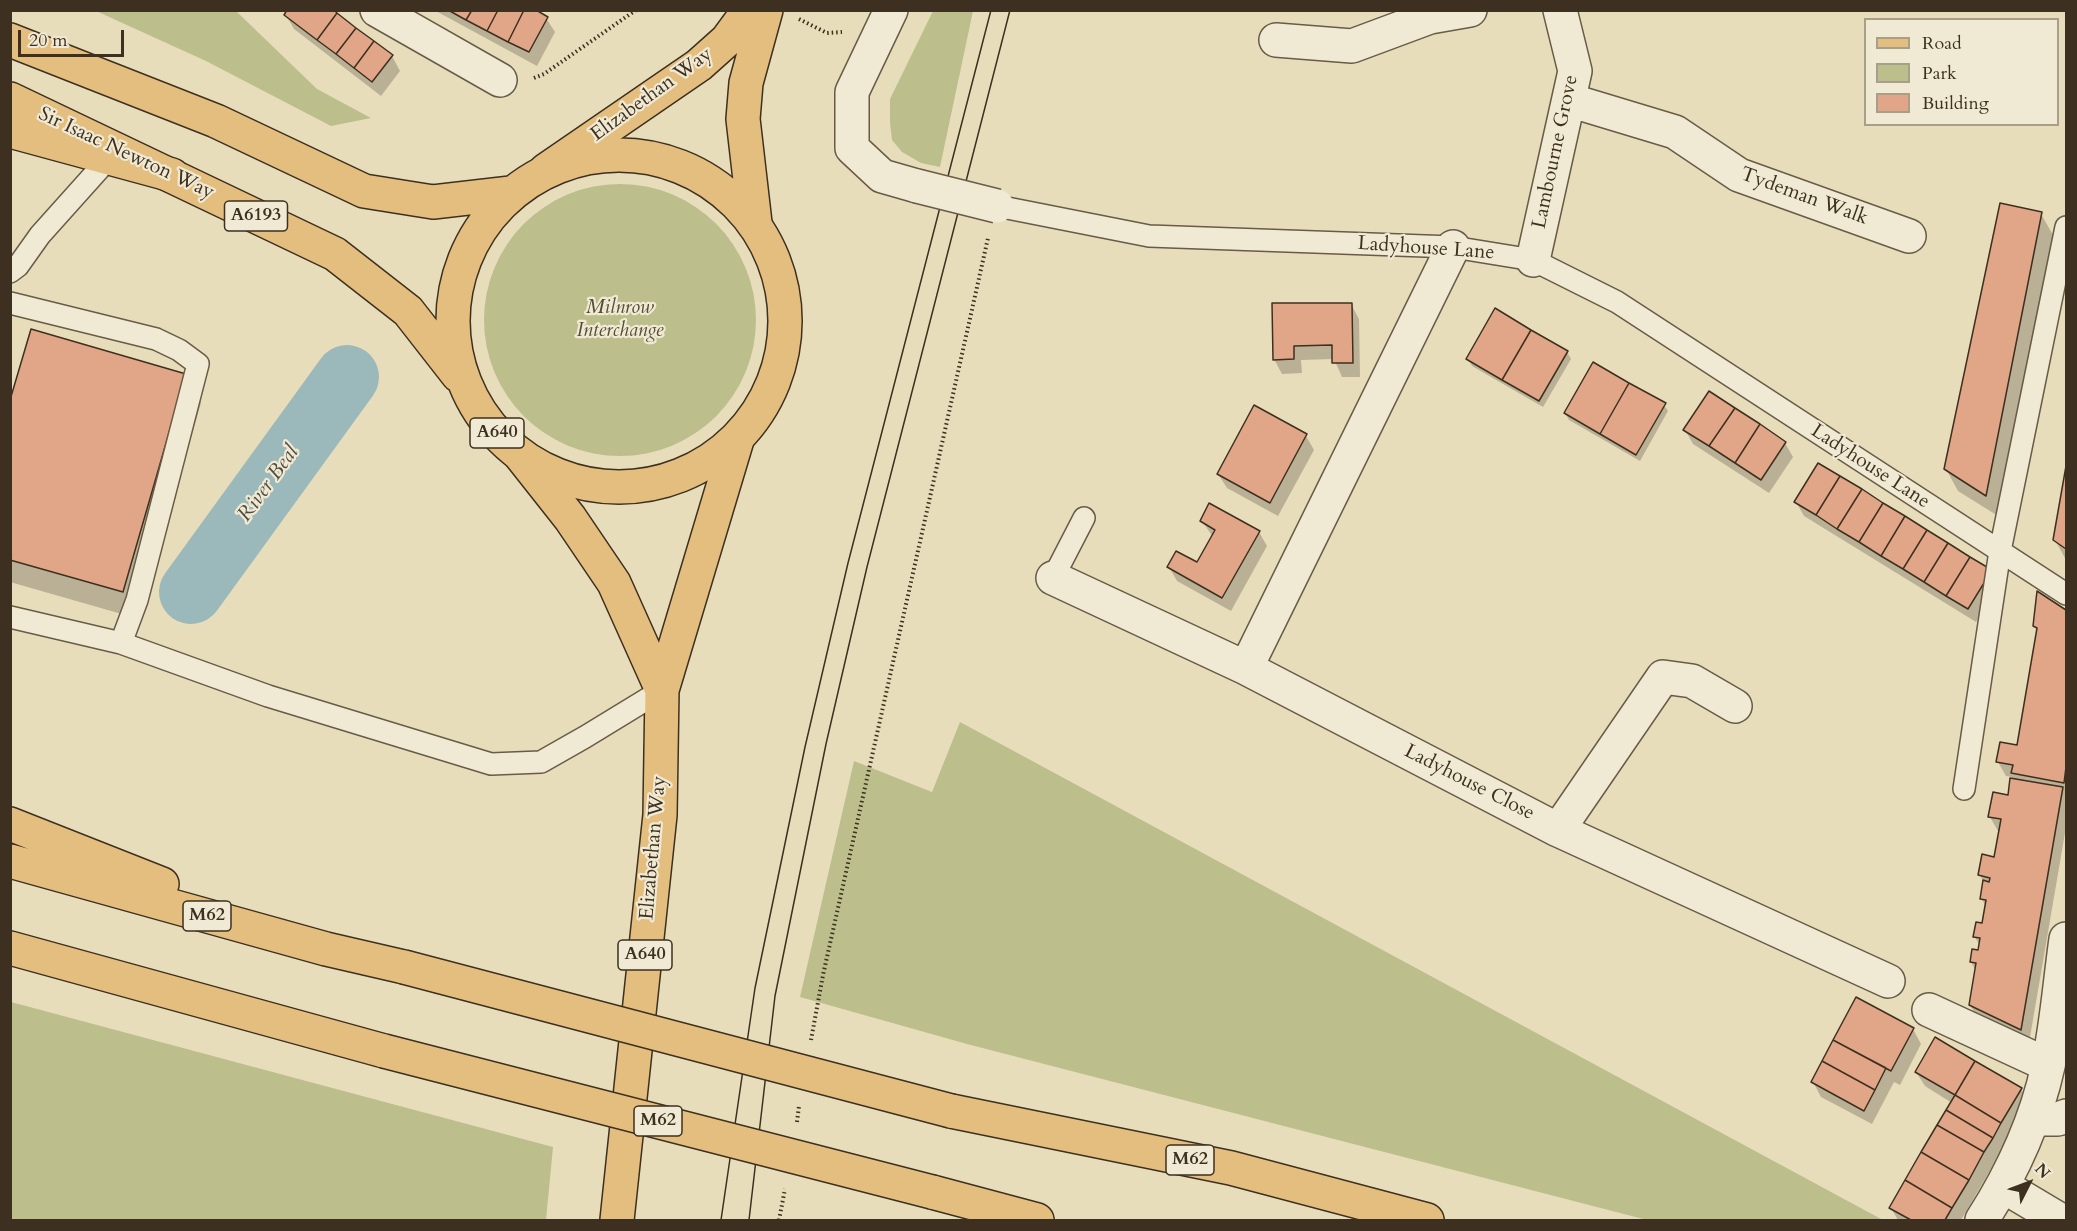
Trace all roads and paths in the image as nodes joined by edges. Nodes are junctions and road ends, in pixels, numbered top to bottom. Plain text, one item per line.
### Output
1 (377, 10) edge
2 (636, 10) edge
3 (748, 10) edge
4 (766, 10) edge
5 (891, 10) edge
6 (1470, 10) edge
7 (1560, 10) edge
8 (798, 19) dead end
9 (849, 32) dead end
10 (10, 40) edge
11 (1276, 40) dead end
12 (500, 80) joint
13 (10, 99) edge
14 (1569, 100) junction
15 (10, 131) edge
16 (109, 158) junction
17 (546, 170) junction
18 (172, 175) junction
19 (511, 193) junction
20 (997, 206) joint
21 (755, 223) junction
22 (2067, 227) edge
23 (1909, 236) dead end
24 (1454, 247) junction
25 (983, 255) dead end
26 (1533, 260) junction
27 (10, 272) edge
28 (10, 303) edge
29 (465, 384) junction
30 (737, 440) junction
31 (521, 456) junction
32 (1084, 518) dead end
33 (2000, 550) junction
34 (1053, 578) joint
35 (2067, 594) edge
36 (10, 617) edge
37 (121, 643) junction
38 (1246, 668) junction
39 (662, 690) junction
40 (1735, 706) dead end
41 (1964, 789) dead end
42 (10, 824) edge
43 (1558, 830) junction
44 (10, 861) edge
45 (2067, 939) edge
46 (10, 948) edge
47 (326, 949) junction
48 (1888, 981) dead end
49 (1929, 1010) dead end
50 (810, 1046) dead end
51 (2048, 1065) junction
52 (800, 1104) dead end
53 (2067, 1116) edge
54 (2033, 1119) junction
55 (796, 1127) dead end
56 (785, 1185) dead end
57 (2003, 1186) junction
58 (617, 1221) edge
59 (779, 1221) edge
60 (1037, 1221) edge
61 (1428, 1221) edge
62 (1982, 1221) edge
63 (2060, 1221) edge

1 - 12 street
2 - 12 path
3 - 17 main road, Elizabethan Way / A640
4 - 21 main road, A640
5 - 20 street, Ladyhouse Lane, bridge
6 - 11 street
7 - 14 street, Lambourne Grove
8 - 9 path
10 - 19 main road
13 - 18 main road, Sir Isaac Newton Way / A6193
14 - 23 street, Tydeman Walk
14 - 26 street, Lambourne Grove
15 - 16 main road
16 - 18 main road
16 - 27 lane
17 - 19 main road, A640
17 - 21 main road, A640
18 - 29 main road, Sir Isaac Newton Way / A6193
19 - 29 main road, A640
20 - 24 lane, Ladyhouse Lane
21 - 30 main road, A640
22 - 33 lane
24 - 26 lane, Ladyhouse Lane
24 - 38 street
25 - 50 path
26 - 33 lane, Ladyhouse Lane
28 - 37 lane
29 - 31 main road, A640
30 - 31 main road, A640
30 - 39 main road, Elizabethan Way / A640
31 - 39 main road, Elizabethan Way / A640
32 - 34 lane
33 - 35 lane, Ladyhouse Lane
33 - 41 lane
34 - 38 street, Ladyhouse Close
36 - 37 lane
37 - 39 lane
38 - 43 street, Ladyhouse Close
39 - 58 main road, Elizabethan Way / A640
40 - 43 street
42 - 47 main road, M62
43 - 48 street, Ladyhouse Close
44 - 47 main road, M62
45 - 51 street
46 - 60 main road, M62, bridge
47 - 61 main road, M62, bridge
49 - 51 street
51 - 54 street
52 - 55 path
53 - 54 street
54 - 57 street
56 - 59 path
57 - 62 street
57 - 63 street

